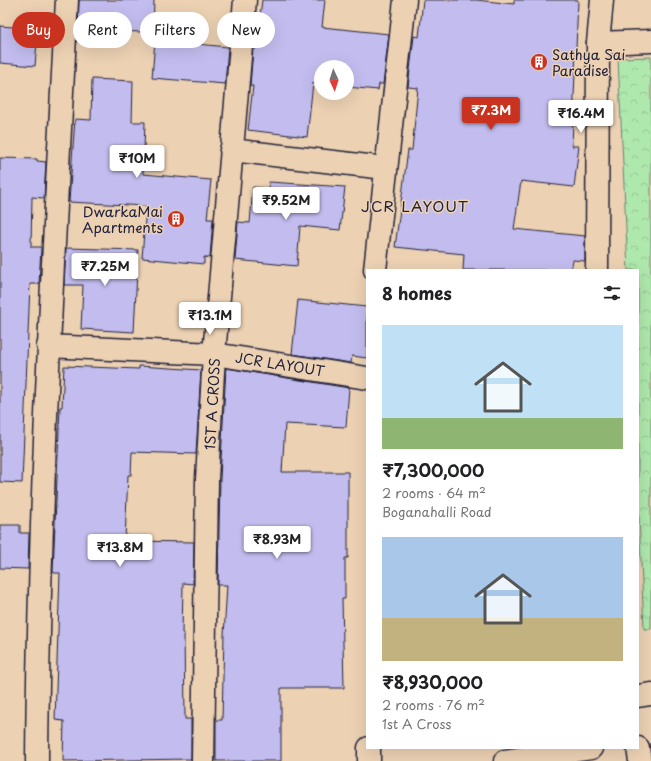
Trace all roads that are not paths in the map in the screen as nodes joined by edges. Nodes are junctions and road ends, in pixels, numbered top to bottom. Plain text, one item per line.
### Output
1 (67, 0) edge
2 (245, 0) edge
3 (405, 0) edge
4 (602, 0) edge
5 (651, 41) edge
6 (598, 43) junction
7 (231, 150) junction
8 (385, 168) junction
9 (375, 269) edge
10 (597, 269) edge
11 (48, 346) junction
12 (214, 354) junction
13 (366, 378) edge
14 (651, 694) edge
15 (639, 696) edge
16 (369, 749) edge
17 (583, 749) edge
18 (638, 749) edge
19 (37, 761) edge
20 (203, 761) edge
21 (369, 761) edge
22 (505, 761) edge
23 (640, 761) edge

1 - 11 street
2 - 7 street, 1ST A CROSS
3 - 8 street
4 - 6 street
5 - 6 street
6 - 10 street
7 - 8 street
7 - 12 street, 1ST A CROSS
8 - 9 street
11 - 12 street, JCR LAYOUT
11 - 19 street
12 - 13 street, JCR LAYOUT
12 - 20 street, 1ST A CROSS
14 - 15 street
16 - 21 street
17 - 22 street
18 - 23 street

